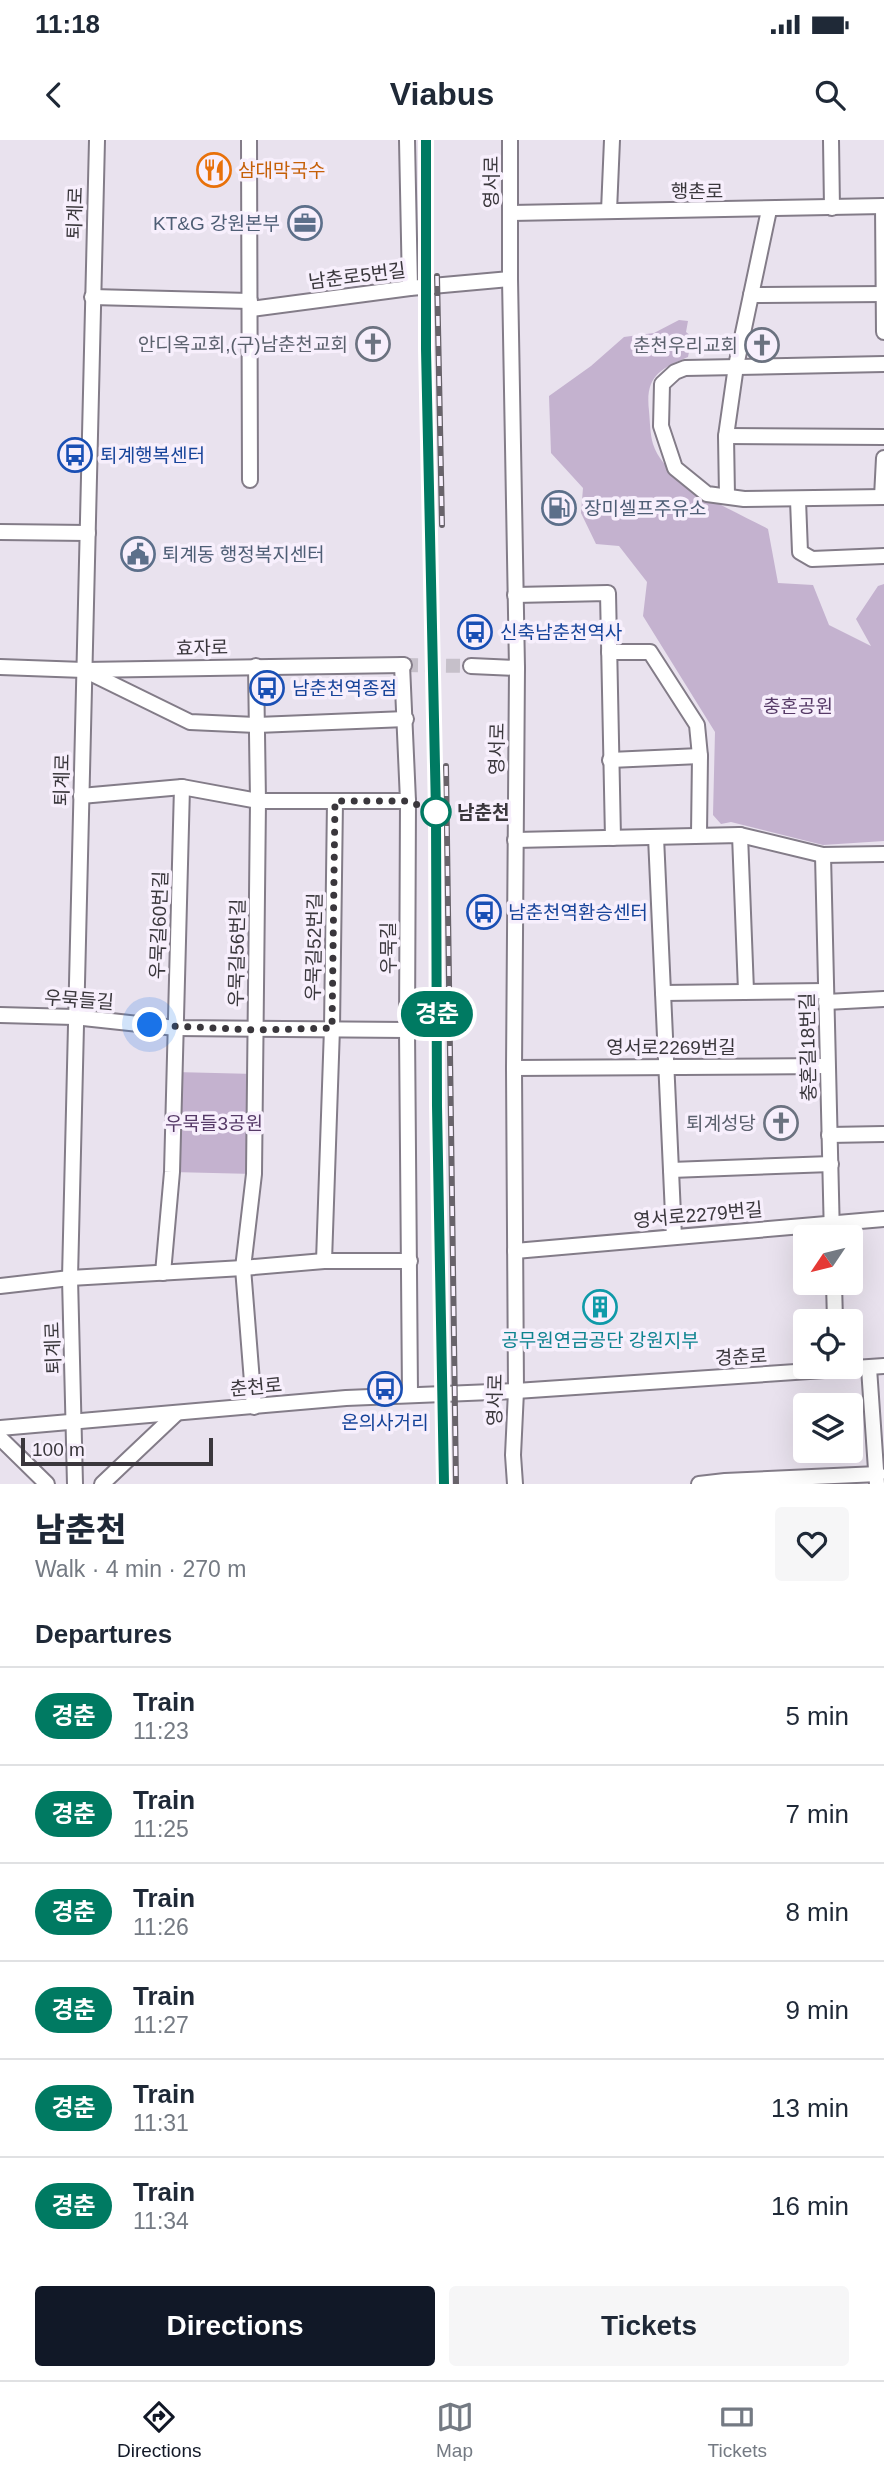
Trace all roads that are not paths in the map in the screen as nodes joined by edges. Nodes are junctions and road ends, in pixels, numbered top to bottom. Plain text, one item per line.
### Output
1 (97, 140) edge
2 (249, 140) edge
3 (407, 140) edge
4 (510, 140) edge
5 (612, 140) edge
6 (831, 140) edge
7 (883, 206) edge
8 (832, 208) junction
9 (769, 210) junction
10 (609, 211) junction
11 (510, 213) junction
12 (510, 279) junction
13 (410, 288) junction
14 (883, 294) edge
15 (751, 295) junction
16 (92, 297) junction
17 (251, 305) junction
18 (884, 332) edge
19 (884, 364) edge
20 (736, 366) junction
21 (726, 436) junction
22 (884, 437) edge
23 (884, 458) edge
24 (250, 480) dead end
25 (727, 496) junction
26 (883, 497) edge
27 (798, 500) junction
28 (0, 532) edge
29 (88, 533) junction
30 (884, 556) edge
31 (515, 595) junction
32 (609, 652) junction
33 (403, 665) joint
34 (256, 666) junction
35 (471, 666) tunnel mouth
36 (0, 667) edge
37 (517, 668) junction
38 (84, 670) junction
39 (406, 719) junction
40 (257, 724) junction
41 (700, 756) junction
42 (610, 760) junction
43 (182, 786) junction
44 (82, 796) junction
45 (258, 801) junction
46 (335, 801) junction
47 (408, 801) junction
48 (699, 834) junction
49 (740, 835) junction
50 (656, 837) junction
51 (612, 838) junction
52 (515, 840) junction
53 (884, 854) edge
54 (823, 856) junction
55 (746, 991) junction
56 (663, 993) junction
57 (826, 997) junction
58 (884, 999) edge
59 (0, 1015) edge
60 (75, 1017) junction
61 (176, 1028) junction
62 (332, 1028) junction
63 (256, 1030) junction
64 (407, 1030) junction
65 (665, 1066) junction
66 (827, 1066) junction
67 (514, 1068) junction
68 (884, 1134) edge
69 (829, 1135) junction
70 (831, 1164) junction
71 (671, 1170) junction
72 (884, 1219) edge
73 (832, 1225) edge
74 (856, 1225) edge
75 (793, 1232) edge
76 (674, 1237) junction
77 (515, 1251) junction
78 (324, 1261) junction
79 (410, 1261) junction
80 (243, 1268) junction
81 (163, 1273) junction
82 (70, 1278) junction
83 (0, 1286) edge
84 (876, 1367) edge
85 (793, 1372) edge
86 (516, 1391) junction
87 (410, 1394) junction
88 (254, 1407) junction
89 (177, 1412) junction
90 (75, 1421) junction
91 (0, 1427) edge
92 (0, 1438) edge
93 (878, 1479) edge
94 (47, 1484) edge
95 (75, 1484) edge
96 (102, 1484) edge
97 (515, 1484) edge
98 (699, 1484) edge

1 - 16 street, 퇴계로
2 - 17 street
3 - 13 street
4 - 11 street, 영서로
5 - 10 street
6 - 8 street
7 - 8 street, 행촌로
7 - 14 street
8 - 9 street, 행촌로
9 - 10 street, 행촌로
9 - 15 street
10 - 11 street, 행촌로
11 - 12 street, 영서로
12 - 13 street, 남춘로5번길
12 - 31 street, 영서로
13 - 17 street, 남춘로5번길
14 - 15 street
14 - 18 street
15 - 20 street
16 - 17 street, 남춘로5번길
16 - 29 street, 퇴계로
17 - 24 street
19 - 20 street
20 - 21 street
20 - 25 street
21 - 22 street
21 - 25 street
23 - 26 street
25 - 27 street
26 - 27 street
27 - 30 street
28 - 29 street
29 - 38 street, 퇴계로
31 - 32 street
31 - 37 street, 영서로
32 - 41 street
32 - 42 street
33 - 34 street, 효자로
33 - 39 street, 우묵길
34 - 38 street, 효자로
34 - 40 street, 우묵길56번길
35 - 37 street
36 - 38 street, 효자로
37 - 52 street, 영서로
38 - 40 street
38 - 44 street, 퇴계로
39 - 40 street
39 - 47 street, 우묵길
40 - 45 street, 우묵길56번길
41 - 42 street
41 - 48 street
42 - 51 street
43 - 44 street
43 - 45 street
43 - 61 street, 우묵길60번길
44 - 60 street, 퇴계로
45 - 46 street
45 - 63 street, 우묵길56번길
46 - 47 street
46 - 62 street, 우묵길52번길
47 - 64 street, 우묵길
48 - 49 street
48 - 50 street
49 - 54 street
49 - 55 street
50 - 51 street
50 - 56 street
51 - 52 street
52 - 67 street, 영서로
53 - 54 street
54 - 57 street, 충혼길18번길
55 - 56 street
55 - 57 street
56 - 65 street
57 - 58 street
57 - 66 street, 충혼길18번길
59 - 60 street, 우묵들길
60 - 61 street, 우묵들길
60 - 82 street, 퇴계로
61 - 63 street, 우묵들길
61 - 81 street, 우묵길60번길
62 - 63 street, 우묵들길
62 - 64 street, 우묵들길
62 - 78 street, 우묵길52번길
63 - 80 street, 우묵길56번길
64 - 79 street, 우묵길
65 - 66 street, 영서로2269번길
65 - 67 street, 영서로2269번길
65 - 71 street
66 - 69 street, 충혼길18번길
67 - 77 street, 영서로
68 - 69 street
69 - 70 street, 충혼길18번길
70 - 71 street
70 - 73 street, 충혼길18번길
71 - 76 street
72 - 74 street, 영서로2279번길
75 - 76 street, 영서로2279번길
76 - 77 street, 영서로2279번길
77 - 86 street, 영서로
78 - 79 street
78 - 80 street
79 - 87 street, 우묵길
80 - 81 street
80 - 88 street, 우묵길56번길
81 - 82 street
82 - 83 street
82 - 90 street, 퇴계로
84 - 93 street
85 - 86 street, 경춘로
86 - 87 street, 춘천로
86 - 97 street, 영서로
87 - 88 street, 춘천로
88 - 89 street, 춘천로
89 - 90 street, 춘천로
89 - 96 street
90 - 91 street, 춘천로
90 - 95 street, 퇴계로
92 - 94 street
93 - 98 street

